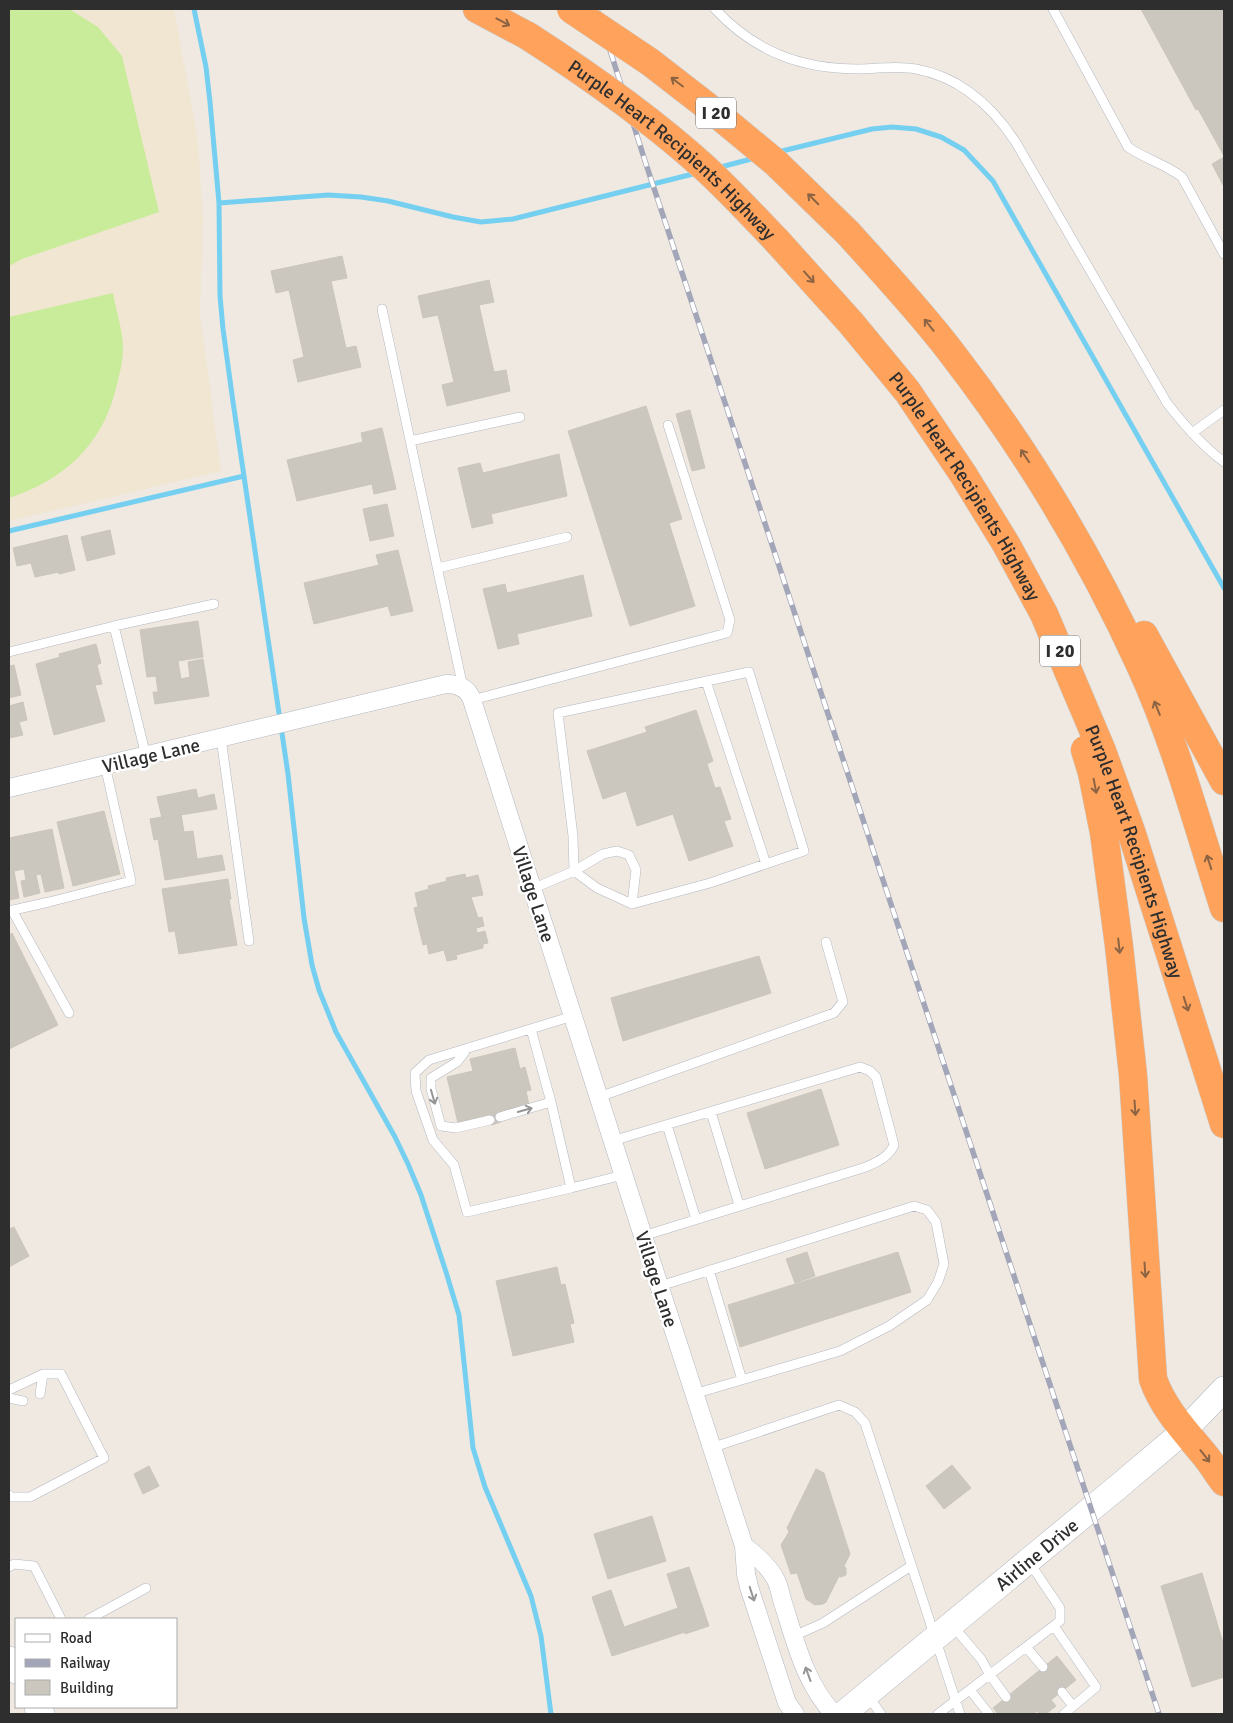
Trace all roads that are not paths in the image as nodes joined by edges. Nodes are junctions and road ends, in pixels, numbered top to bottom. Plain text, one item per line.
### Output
1 (477, 9) edge
2 (572, 9) edge
3 (715, 9) edge
4 (1053, 9) edge
5 (1224, 254) edge
6 (382, 309) dead end
7 (1224, 410) edge
8 (520, 417) dead end
9 (668, 425) dead end
10 (1192, 434) junction
11 (410, 441) junction
12 (1224, 462) edge
13 (1043, 483) junction
14 (567, 537) dead end
15 (438, 568) junction
16 (214, 604) dead end
17 (114, 626) junction
18 (9, 652) edge
19 (1068, 670) junction
20 (706, 681) junction
21 (468, 694) junction
22 (221, 738) junction
23 (146, 756) junction
24 (105, 765) junction
25 (1224, 781) edge
26 (9, 788) edge
27 (766, 864) junction
28 (574, 871) junction
29 (532, 889) junction
30 (632, 904) junction
31 (1224, 908) edge
32 (10, 910) edge
33 (249, 941) dead end
34 (826, 942) dead end
35 (69, 1013) dead end
36 (573, 1016) junction
37 (531, 1029) junction
38 (467, 1049) junction
39 (599, 1097) junction
40 (551, 1102) junction
41 (711, 1112) junction
42 (500, 1117) dead end
43 (490, 1120) dead end
44 (1224, 1124) edge
45 (667, 1125) junction
46 (612, 1141) junction
47 (623, 1175) junction
48 (571, 1188) junction
49 (739, 1206) junction
50 (696, 1219) junction
51 (643, 1236) junction
52 (709, 1270) junction
53 (660, 1286) junction
54 (42, 1374) junction
55 (742, 1380) junction
56 (1224, 1389) edge
57 (9, 1390) edge
58 (40, 1394) dead end
59 (694, 1394) junction
60 (9, 1398) edge
61 (23, 1401) dead end
62 (1184, 1431) junction
63 (711, 1448) junction
64 (1224, 1482) edge
65 (9, 1495) edge
66 (744, 1546) junction
67 (1028, 1562) junction
68 (911, 1566) junction
69 (9, 1567) edge
70 (146, 1588) dead end
71 (60, 1618) edge
72 (91, 1618) edge
73 (1054, 1626) junction
74 (943, 1632) junction
75 (794, 1636) junction
76 (1026, 1646) junction
77 (1042, 1667) dead end
78 (990, 1675) junction
79 (970, 1690) junction
80 (1062, 1692) dead end
81 (1006, 1697) dead end
82 (956, 1701) junction
83 (874, 1705) edge
84 (1074, 1706) junction
85 (795, 1714) edge
86 (834, 1714) edge
87 (844, 1714) edge
88 (938, 1714) edge
89 (960, 1714) edge
90 (989, 1714) edge
91 (1064, 1714) edge

1 -> 19 highway, Purple Heart Recipients Highway / I 20, bridge
13 -> 2 highway, I 20, bridge
3 - 10 lane
4 - 5 lane
6 - 11 lane
7 - 10 lane
8 - 11 lane
9 - 21 lane
10 - 12 lane
11 - 15 lane
13 - 25 highway
31 -> 13 highway, I 20
14 - 15 lane
15 - 21 lane
16 - 17 lane
17 - 18 lane
17 - 23 lane
19 -> 44 highway, Purple Heart Recipients Highway / I 20
19 -> 62 highway
20 - 27 lane
20 - 27 lane
20 - 28 lane
21 - 22 street, Village Lane
21 - 29 street, Village Lane
22 - 23 street, Village Lane
22 - 33 lane
23 - 24 street, Village Lane
24 - 26 street, Village Lane
24 - 32 lane
27 - 30 lane
28 - 29 lane
28 - 30 lane
28 - 30 lane
29 - 36 street, Village Lane
32 - 35 lane
34 - 39 lane
36 - 37 lane
36 - 39 street, Village Lane
37 - 38 lane
37 - 40 lane
38 -> 43 lane
38 - 48 lane
39 - 46 street, Village Lane
42 -> 40 lane
40 - 48 lane
41 - 45 lane
41 - 49 lane
41 - 49 lane
45 - 46 lane
45 - 50 lane
46 - 47 street, Village Lane
47 - 48 lane
47 - 51 street, Village Lane
49 - 50 lane
50 - 51 lane
51 - 53 street, Village Lane
52 - 53 lane
52 - 55 lane
52 - 55 lane
53 - 59 street, Village Lane
54 - 57 lane
54 - 58 lane
54 - 65 lane
55 - 59 lane
56 - 62 main road, Airline Drive
59 - 63 street, Village Lane
60 - 61 lane
62 -> 64 highway
62 - 67 main road, Airline Drive
63 - 66 street, Village Lane
63 - 68 lane
66 - 75 street, Village Lane
66 -> 85 street, Village Lane
67 - 73 lane
67 - 74 main road, Airline Drive
68 - 74 lane
68 - 75 lane
69 - 71 lane
70 - 72 lane
73 - 76 lane
73 - 84 lane
74 - 78 lane
74 - 82 lane
74 - 83 main road, Airline Drive
86 -> 75 street, Village Lane
76 - 77 lane
76 - 78 lane
78 - 79 lane
78 - 81 lane
79 - 82 lane
79 - 90 lane
80 - 84 lane
82 - 88 lane
82 - 89 lane
83 - 87 main road, Airline Drive
84 - 91 lane

